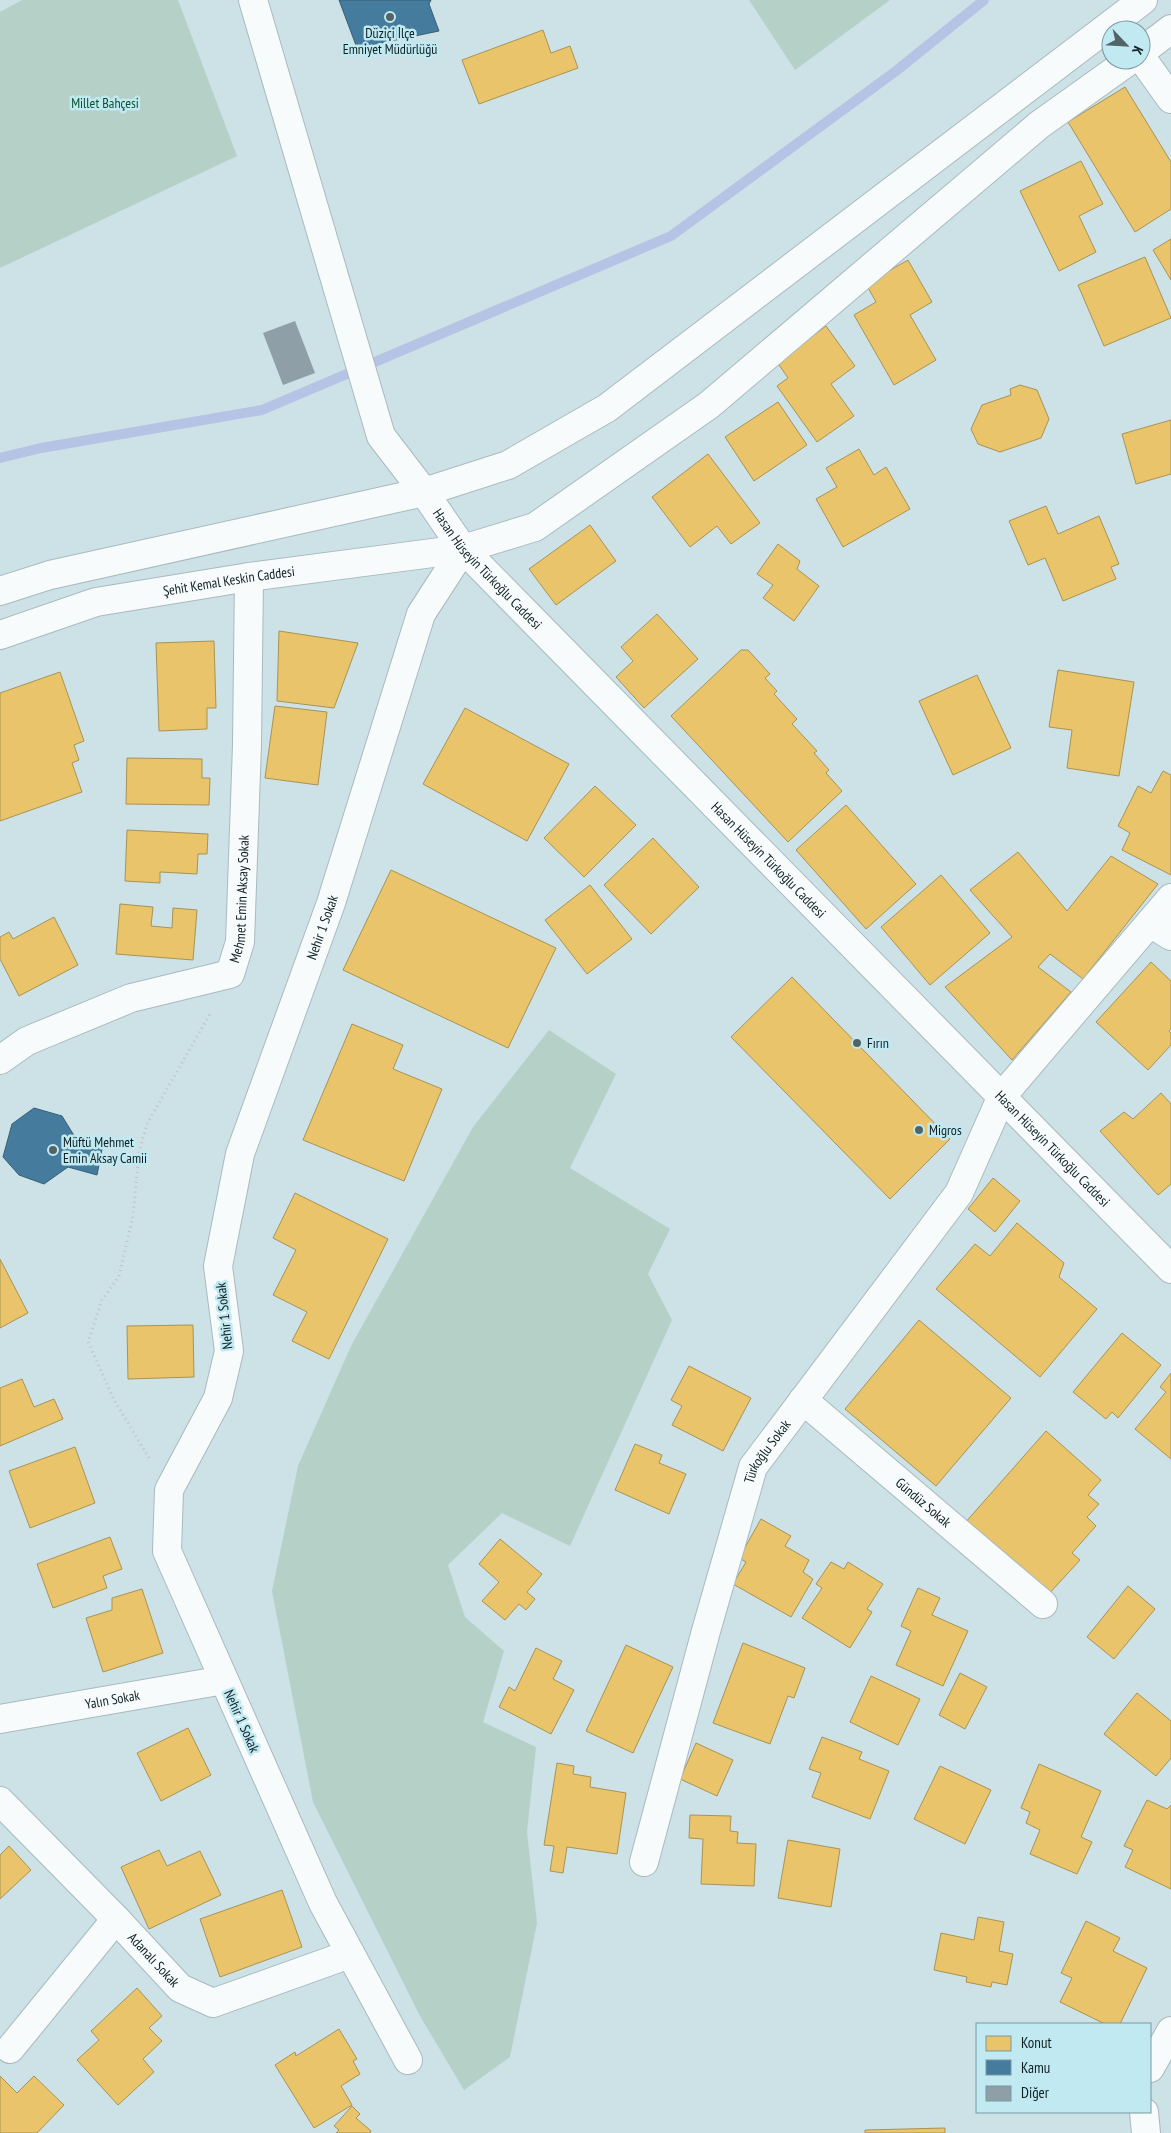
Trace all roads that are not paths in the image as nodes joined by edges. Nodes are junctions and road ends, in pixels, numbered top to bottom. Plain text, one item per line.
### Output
1 (253, 0) edge
2 (1142, 0) edge
3 (1171, 29) edge
4 (1151, 44) edge
5 (1116, 70) edge
6 (1151, 70) edge
7 (1171, 99) edge
8 (424, 492) junction
9 (463, 549) junction
10 (249, 577) junction
11 (0, 591) edge
12 (0, 635) edge
13 (1171, 898) edge
14 (1160, 930) edge
15 (0, 1060) edge
16 (1002, 1096) junction
17 (1171, 1269) edge
18 (803, 1400) junction
19 (1043, 1604) dead end
20 (224, 1680) junction
21 (0, 1719) edge
22 (0, 1801) edge
23 (644, 1862) dead end
24 (116, 1919) junction
25 (350, 1954) junction
26 (1171, 2030) edge
27 (10, 2049) dead end
28 (408, 2060) dead end
29 (1151, 2066) edge
30 (1144, 2113) edge
31 (1146, 2133) edge

1 - 8 street, Hasan Hüseyin Türkoğlu Caddesi
2 - 8 street
3 - 4 street
5 - 9 street, Şehit Kemal Keskin Caddesi
6 - 7 street
8 - 9 street, Hasan Hüseyin Türkoğlu Caddesi
8 - 11 street
9 - 10 street, Şehit Kemal Keskin Caddesi
9 - 16 street, Hasan Hüseyin Türkoğlu Caddesi
9 - 20 street, Nehir 1 Sokak
10 - 12 street, Şehit Kemal Keskin Caddesi
10 - 15 street, Mehmet Emin Aksay Sokak
13 - 14 street, Türkoğlu Sokak
14 - 16 street, Türkoğlu Sokak
16 - 17 street, Hasan Hüseyin Türkoğlu Caddesi
16 - 18 street, Türkoğlu Sokak
18 - 19 street, Gündüz Sokak
18 - 23 street, Türkoğlu Sokak
20 - 21 street, Yalın Sokak
20 - 25 street, Nehir 1 Sokak
22 - 24 street, Adanalı Sokak
24 - 25 street, Adanalı Sokak
24 - 27 street
25 - 28 street, Nehir 1 Sokak
26 - 29 street
30 - 31 street

